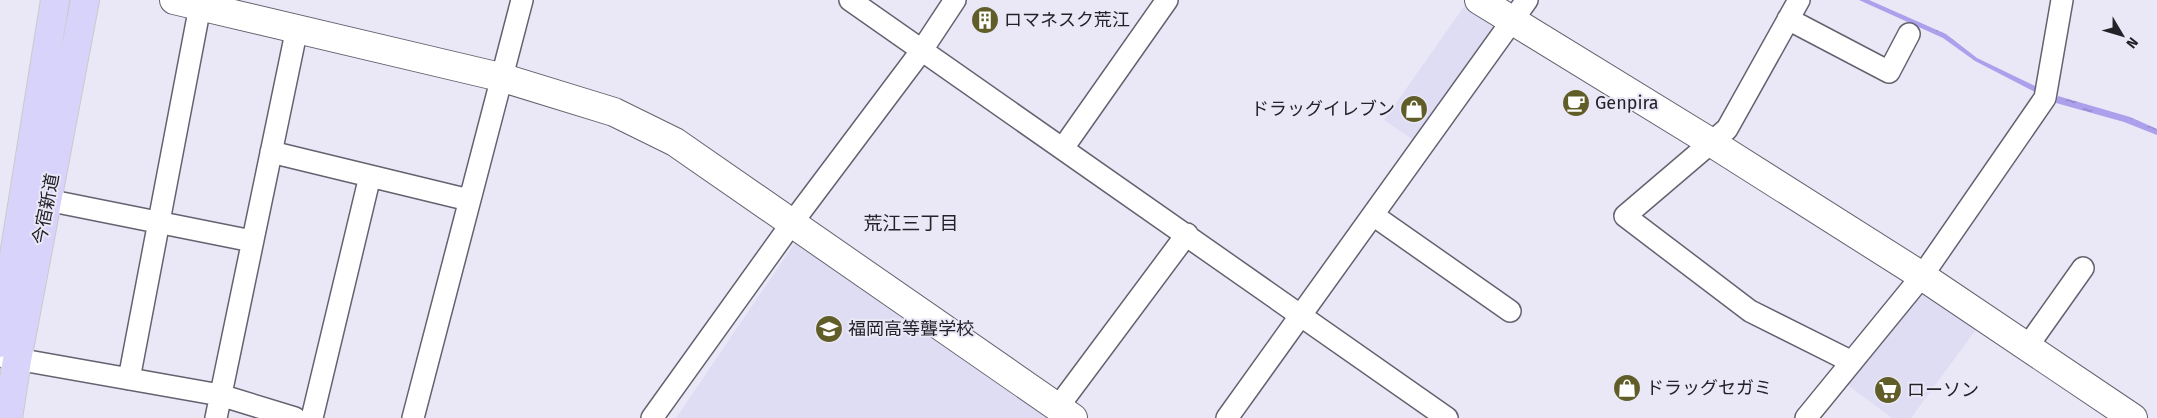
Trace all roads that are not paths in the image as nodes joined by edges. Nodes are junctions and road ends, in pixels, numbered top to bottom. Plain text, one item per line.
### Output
1 (56, 0) edge
2 (85, 0) edge
3 (174, 0) edge
4 (522, 0) edge
5 (850, 0) edge
6 (955, 0) edge
7 (1167, 0) edge
8 (1479, 0) edge
9 (1799, 0) edge
10 (2056, 2) edge
11 (200, 6) junction
12 (1520, 11) edge
13 (1788, 19) junction
14 (297, 28) junction
15 (1909, 34) dead end
16 (922, 50) junction
17 (500, 77) junction
18 (1712, 143) junction
19 (1063, 148) junction
20 (271, 152) junction
21 (370, 176) junction
22 (47, 200) junction
23 (469, 200) junction
24 (1373, 215) junction
25 (158, 222) junction
26 (792, 223) junction
27 (1187, 234) junction
28 (252, 241) junction
29 (2083, 268) dead end
30 (1922, 276) junction
31 (1510, 311) dead end
32 (1301, 314) junction
33 (2028, 347) junction
34 (6, 353) edge
35 (1852, 362) junction
36 (129, 379) junction
37 (220, 395) junction
38 (1065, 413) edge
39 (8, 418) edge
40 (216, 418) edge
41 (296, 418) edge
42 (312, 418) edge
43 (413, 418) edge
44 (652, 418) edge
45 (1226, 418) edge
46 (1448, 418) edge
47 (1806, 418) edge
48 (2133, 418) edge

1 - 34 highway, 今宿新道
2 - 22 highway, 今宿新道
3 - 11 street
4 - 17 street
5 - 16 street
6 - 16 street
7 - 19 street
8 - 12 street
9 - 13 street
10 - 30 street
11 - 14 street
11 - 25 street
12 - 18 street
12 - 24 street
13 - 15 street
13 - 18 street
14 - 17 street
14 - 20 street
16 - 19 street
16 - 26 street
17 - 23 street
17 - 26 street
18 - 30 street
18 - 35 street
19 - 27 street
20 - 21 street
20 - 28 street
21 - 23 street
21 - 42 street
22 - 25 street
22 - 34 highway, 今宿新道
23 - 43 street
24 - 31 street
24 - 32 street
25 - 28 street
25 - 36 street
26 - 38 street
26 - 44 street
27 - 32 street
27 - 38 street
28 - 37 street
29 - 33 street
30 - 33 street
30 - 35 street
32 - 45 street
32 - 46 street
33 - 48 street
34 - 36 street
34 - 39 highway, 今宿新道
35 - 47 street
36 - 37 street
37 - 40 street
37 - 41 street

